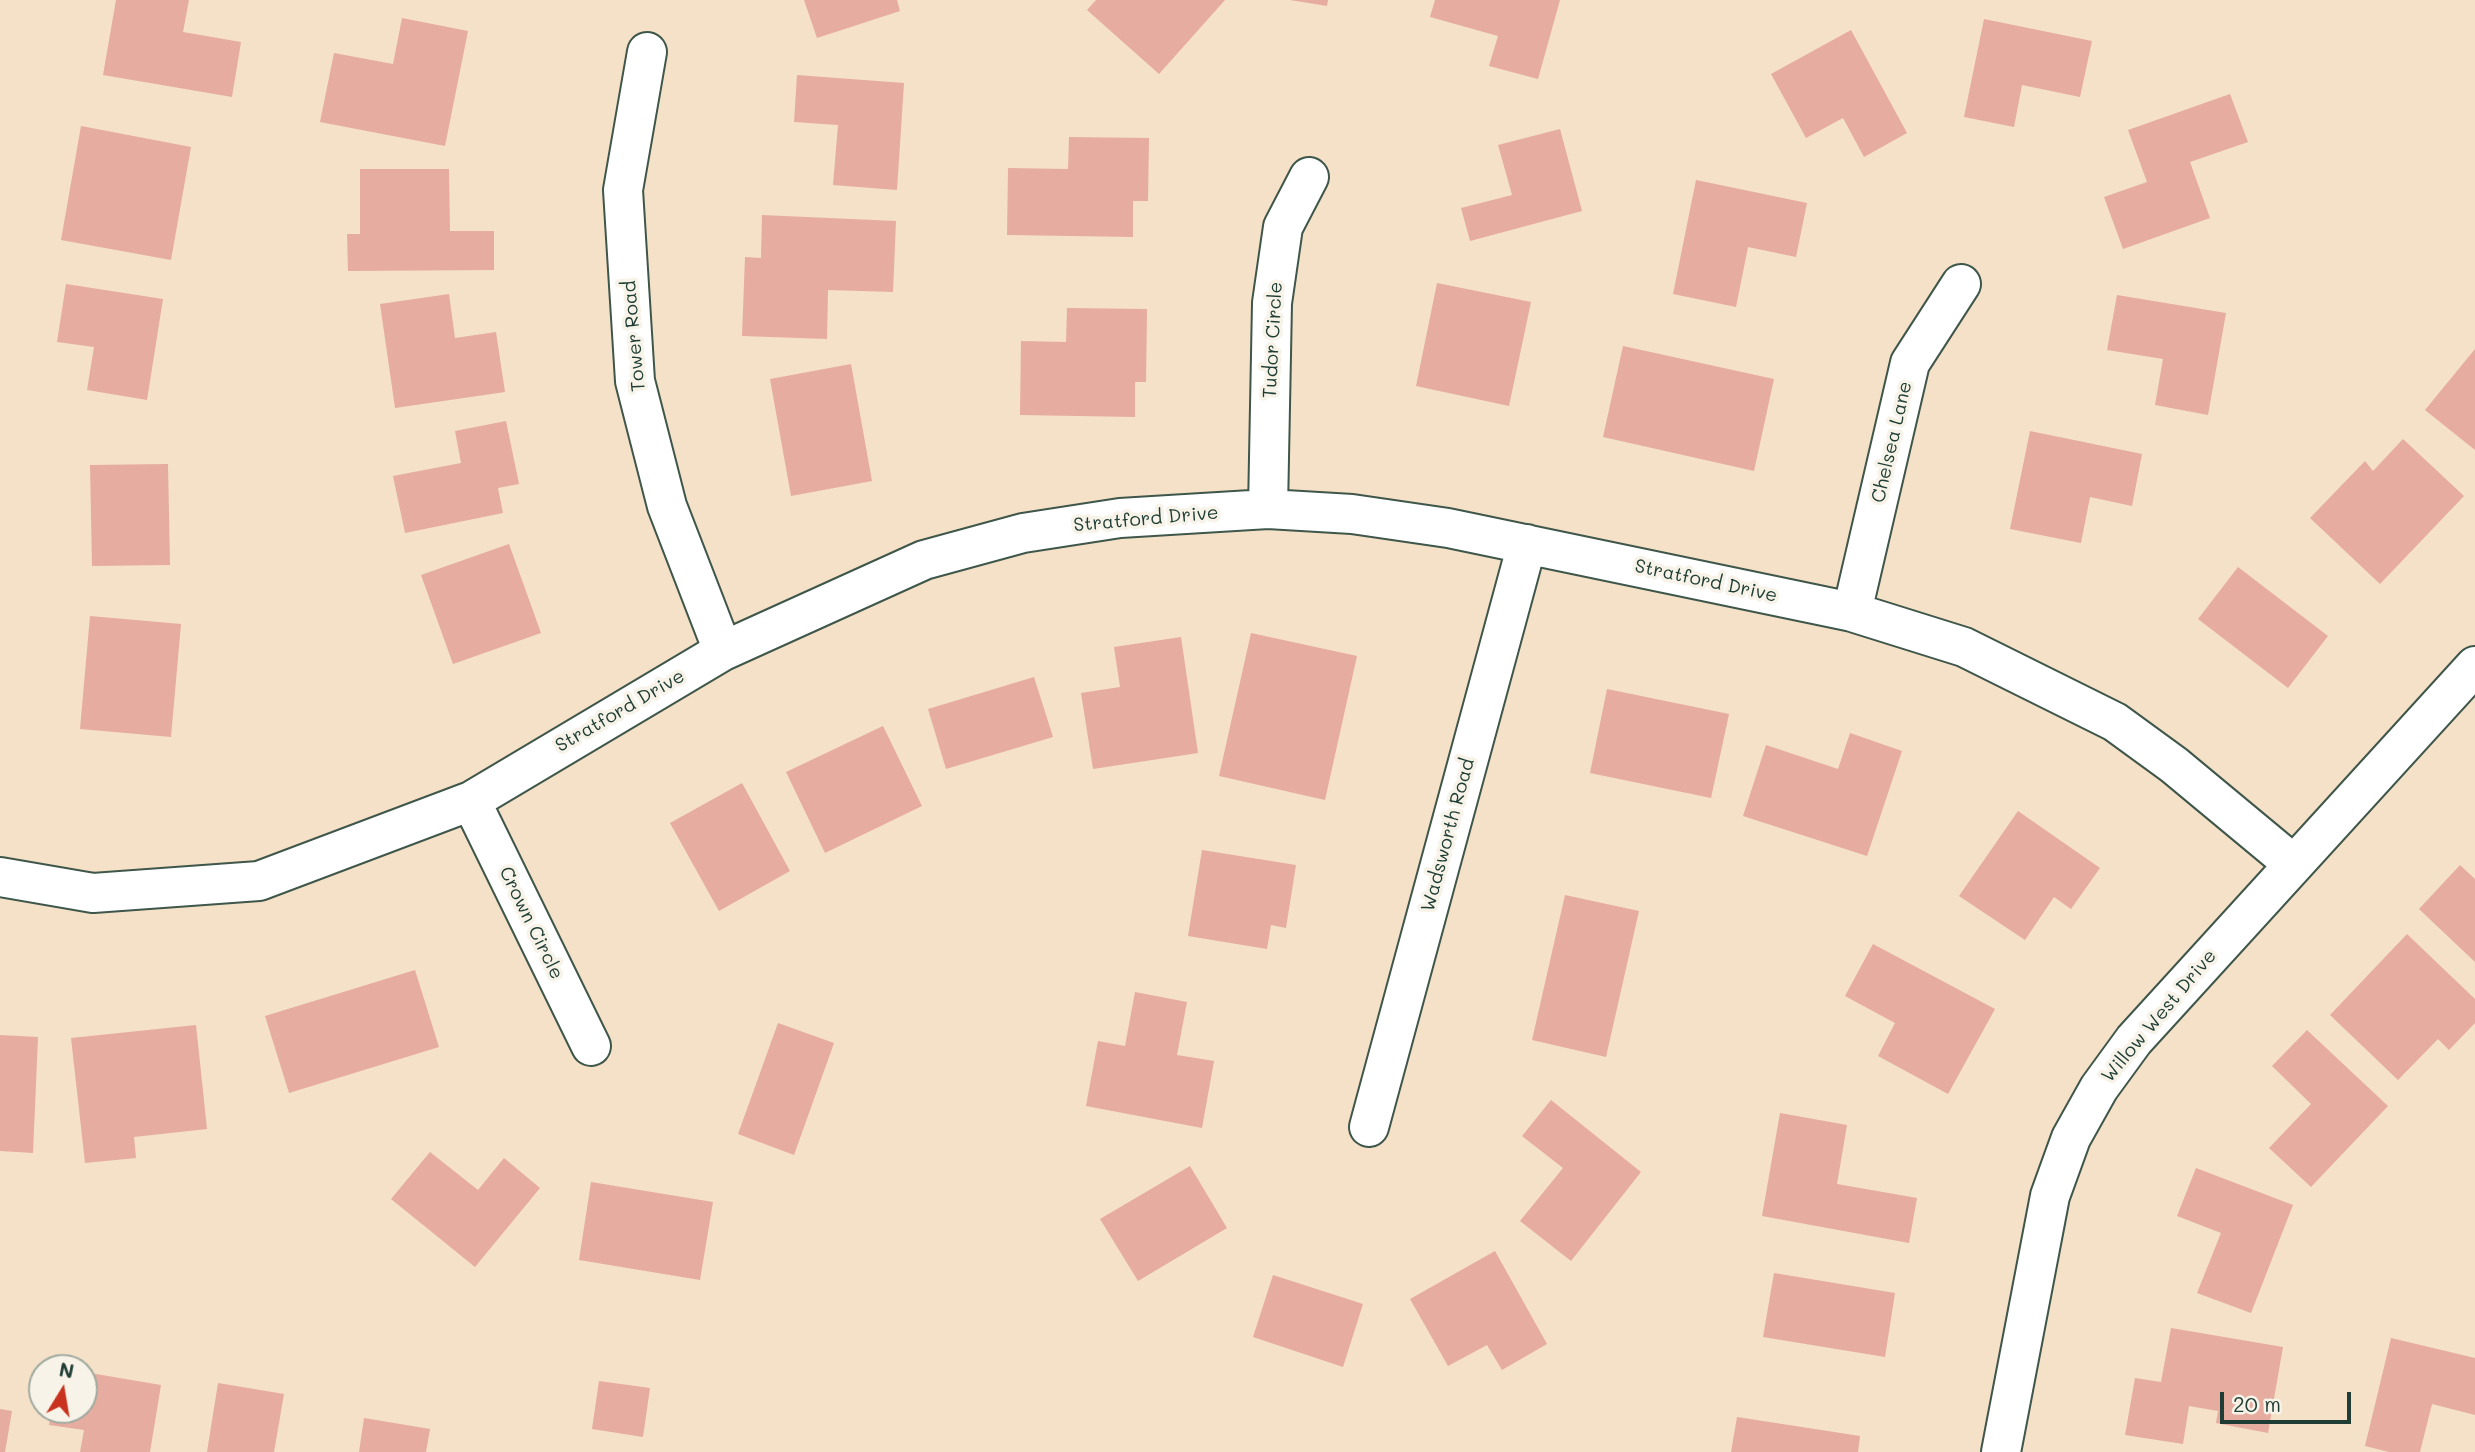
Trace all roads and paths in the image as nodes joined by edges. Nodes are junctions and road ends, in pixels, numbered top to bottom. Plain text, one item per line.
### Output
1 (647, 52) dead end
2 (1309, 177) dead end
3 (1961, 284) dead end
4 (1268, 509) junction
5 (1527, 544) junction
6 (1852, 612) junction
7 (723, 651) junction
8 (2475, 666) edge
9 (471, 801) junction
10 (2292, 863) junction
11 (0, 877) edge
12 (591, 1046) dead end
13 (1369, 1127) dead end
14 (2001, 1452) edge

1 - 7 street, Tower Road
2 - 4 street, Tudor Circle
3 - 6 street, Chelsea Lane
4 - 5 street, Stratford Drive
4 - 7 street, Stratford Drive
5 - 6 street, Stratford Drive
5 - 13 street, Wadsworth Road
6 - 10 street, Stratford Drive
7 - 9 street, Stratford Drive
8 - 10 street, Willow West Drive
9 - 11 street, Stratford Drive
9 - 12 street, Crown Circle
10 - 14 street, Willow West Drive

